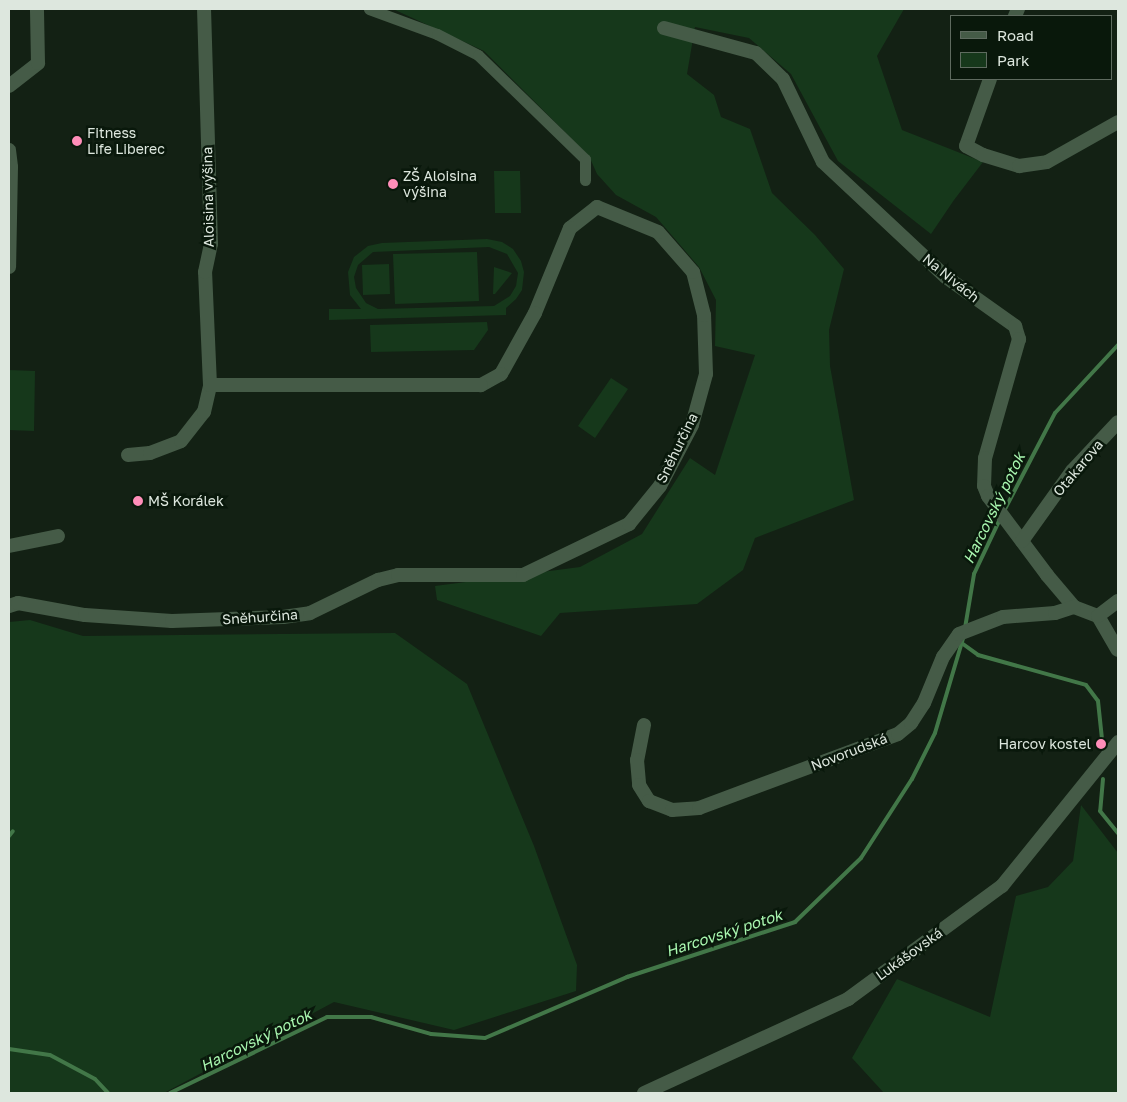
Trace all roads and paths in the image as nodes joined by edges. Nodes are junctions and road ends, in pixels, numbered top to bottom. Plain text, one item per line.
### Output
1 (37, 9) edge
2 (204, 9) edge
3 (369, 9) edge
4 (664, 28) dead end
5 (990, 80) edge
6 (9, 86) edge
7 (1118, 122) edge
8 (9, 150) edge
9 (585, 180) dead end
10 (9, 267) edge
11 (210, 385) junction
12 (1118, 422) edge
13 (128, 455) dead end
14 (58, 536) dead end
15 (1022, 541) junction
16 (9, 546) edge
17 (1118, 601) edge
18 (9, 606) edge
19 (1074, 607) junction
20 (1098, 616) junction
21 (1118, 650) edge
22 (644, 725) dead end
23 (1118, 742) edge
24 (644, 1093) edge

1 - 6 street
2 - 11 street, Aloisina výšina
3 - 9 street
4 - 15 street, Na Nivách
5 - 7 street
8 - 10 street
11 - 13 street, Aloisina výšina
11 - 18 street, Sněhurčina
12 - 15 street, Otakarova
14 - 16 street
15 - 19 street, Na Nivách
17 - 20 street
19 - 20 street
19 - 22 street, Novorudská
20 - 21 street
23 - 24 street, Lukášovská

